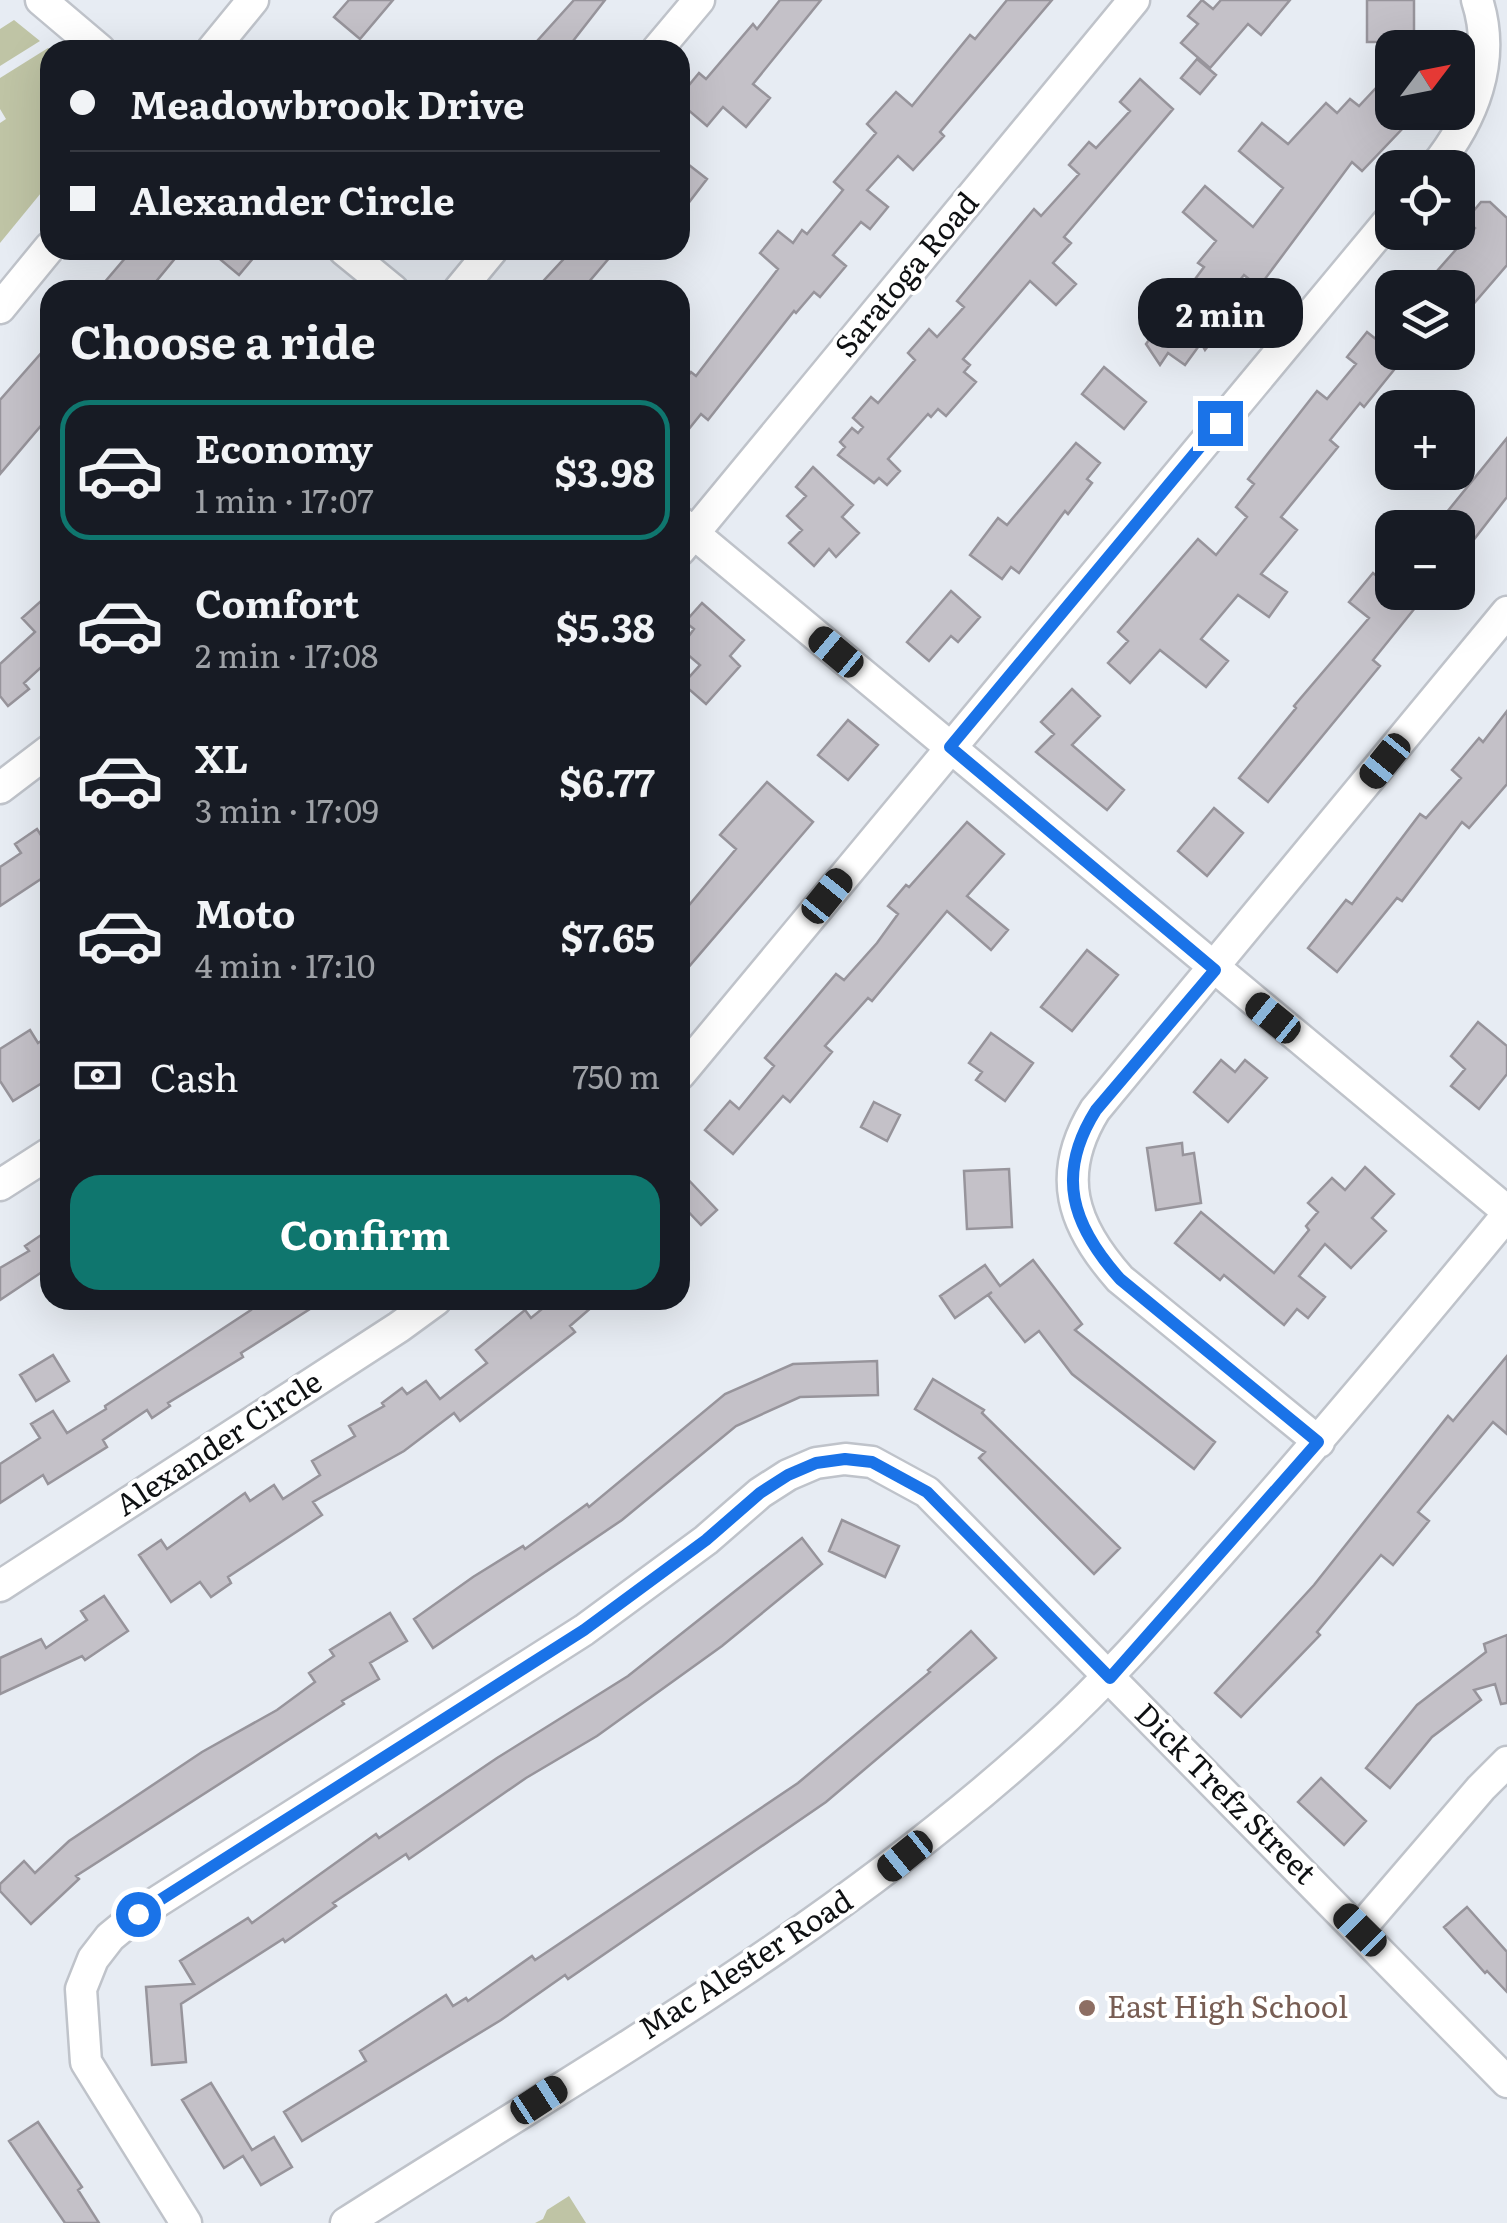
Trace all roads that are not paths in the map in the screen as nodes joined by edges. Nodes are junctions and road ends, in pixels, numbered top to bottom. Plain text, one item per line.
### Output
1 (42, 0) edge
2 (254, 0) edge
3 (699, 0) edge
4 (1134, 0) edge
5 (1476, 0) edge
6 (88, 40) edge
7 (220, 40) edge
8 (666, 40) edge
9 (1449, 150) edge
10 (1375, 237) edge
11 (40, 259) edge
12 (356, 260) edge
13 (484, 260) edge
14 (381, 280) edge
15 (467, 280) edge
16 (0, 308) edge
17 (690, 528) edge
18 (690, 540) edge
19 (1507, 612) edge
20 (950, 747) junction
21 (40, 758) edge
22 (0, 788) edge
23 (1215, 970) junction
24 (690, 1062) edge
25 (40, 1160) edge
26 (0, 1185) edge
27 (1507, 1213) edge
28 (422, 1310) edge
29 (1318, 1442) junction
30 (0, 1586) edge
31 (1110, 1678) junction
32 (1507, 1762) edge
33 (1360, 1930) junction
34 (1507, 2082) edge
35 (186, 2223) edge
36 (346, 2223) edge

1 - 6 street
2 - 7 street
3 - 8 street
4 - 17 street, Saratoga Road
5 - 9 street
10 - 20 street
11 - 16 street
12 - 14 street
13 - 15 street
18 - 20 street
19 - 23 street
20 - 23 street
20 - 24 street
21 - 22 street
23 - 27 street
23 - 29 street
25 - 26 street
27 - 29 street, Mac Alester Road
28 - 30 street, Alexander Circle
29 - 31 street, Mac Alester Road
31 - 33 street, Dick Trefz Street
31 - 35 street, Dick Trefz Street
31 - 36 street, Mac Alester Road
32 - 33 street
33 - 34 street, Dick Trefz Street

